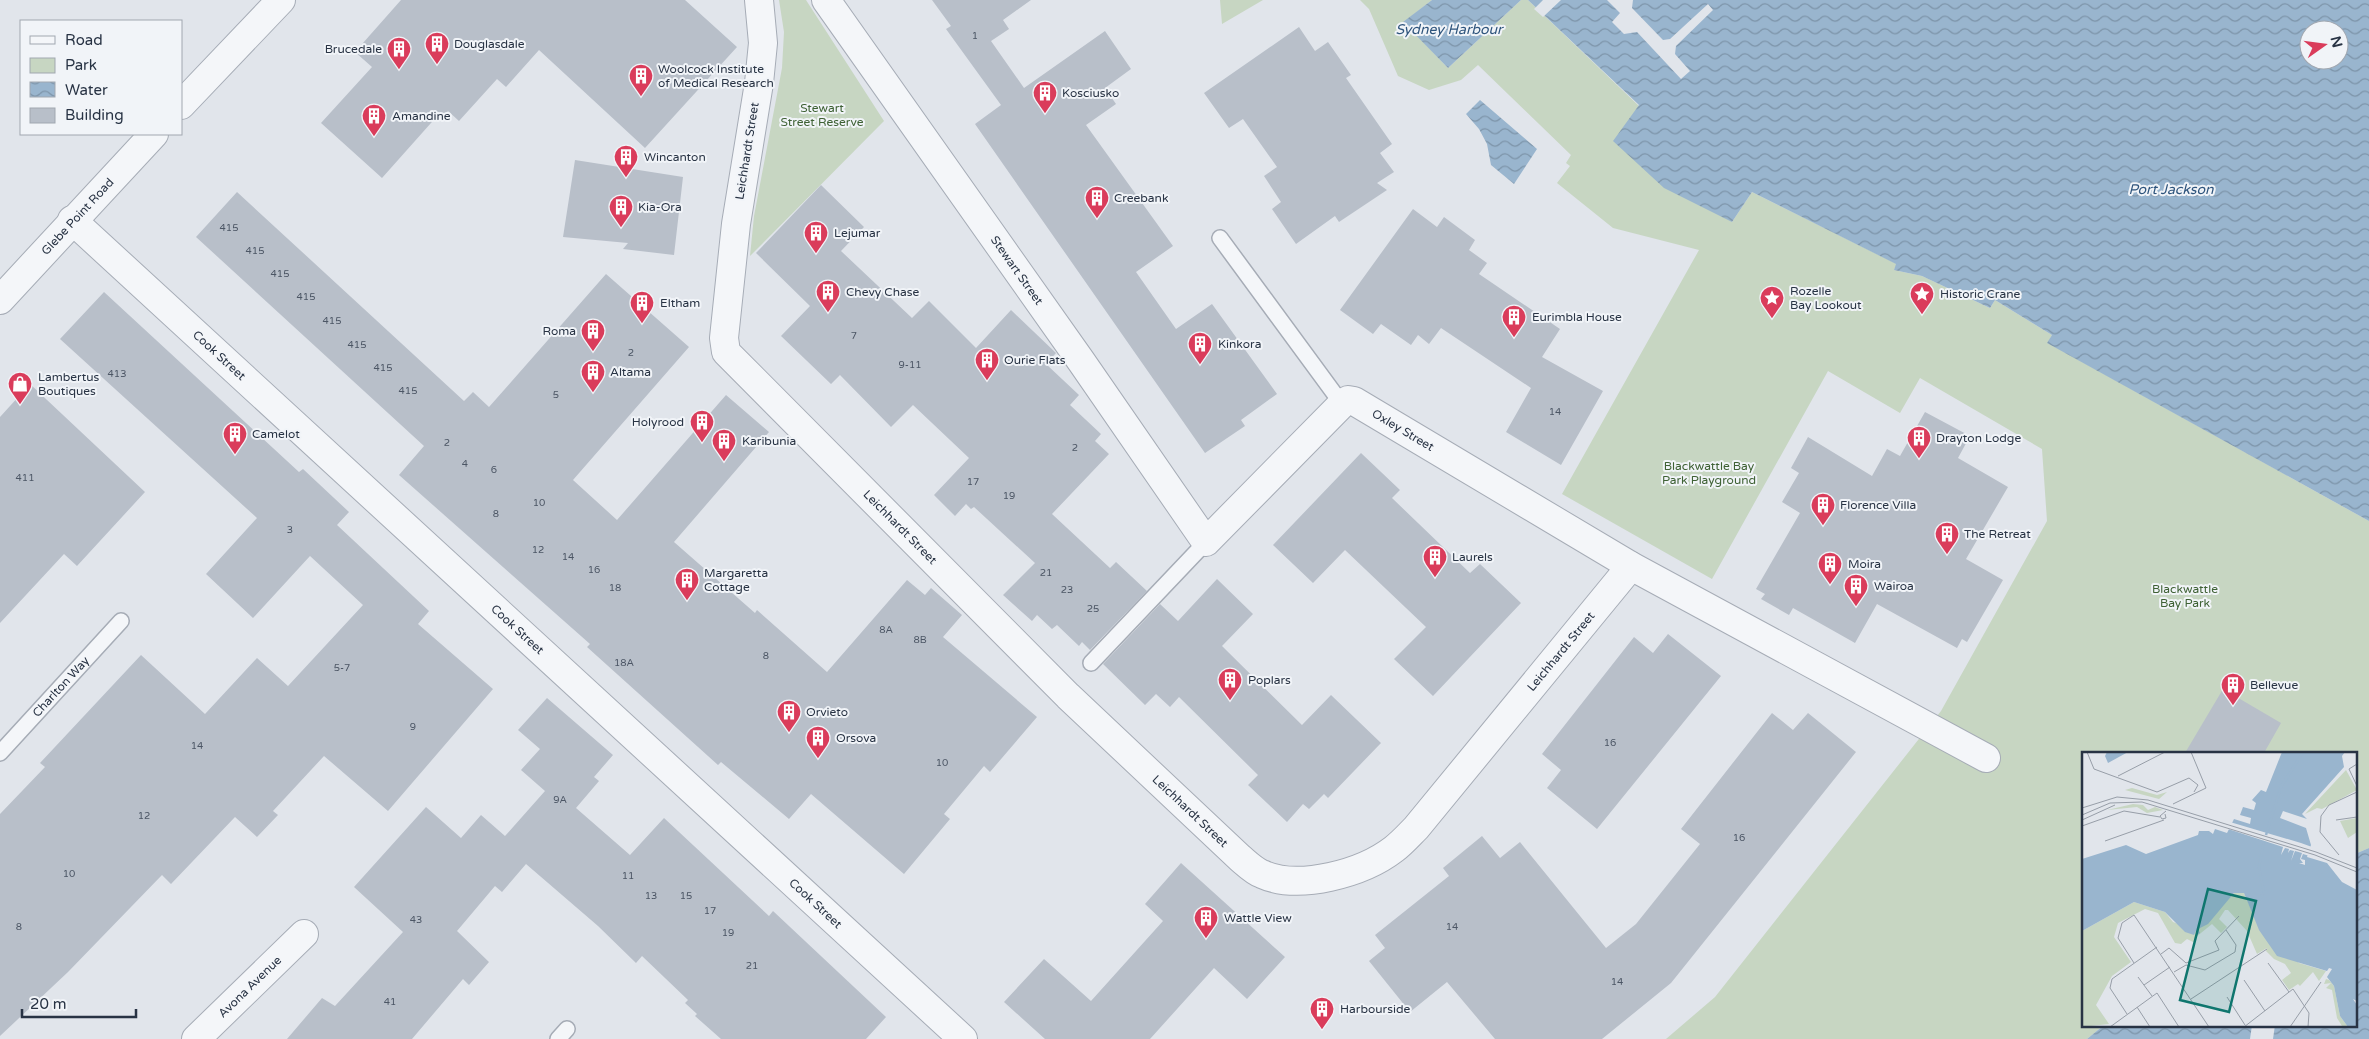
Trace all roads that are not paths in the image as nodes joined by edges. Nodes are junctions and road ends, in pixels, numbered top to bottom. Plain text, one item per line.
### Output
1 (281, 0) edge
2 (759, 0) edge
3 (826, 0) edge
4 (182, 104) edge
5 (153, 135) edge
6 (72, 220) junction
7 (1220, 238) dead end
8 (0, 300) edge
9 (1342, 404) junction
10 (1206, 542) junction
11 (1631, 566) junction
12 (121, 621) dead end
13 (1091, 663) dead end
14 (0, 753) edge
15 (1986, 758) dead end
16 (304, 934) dead end
17 (196, 1039) edge
18 (963, 1039) edge

1 - 4 street
2 - 11 street, Leichhardt Street
3 - 10 street, Stewart Street
5 - 6 street, Glebe Point Road
6 - 8 street, Glebe Point Road
6 - 18 street, Cook Street
7 - 9 lane
9 - 10 street
9 - 11 street, Oxley Street
10 - 13 lane
11 - 15 street
12 - 14 lane, Charlton Way
16 - 17 street, Avona Avenue

